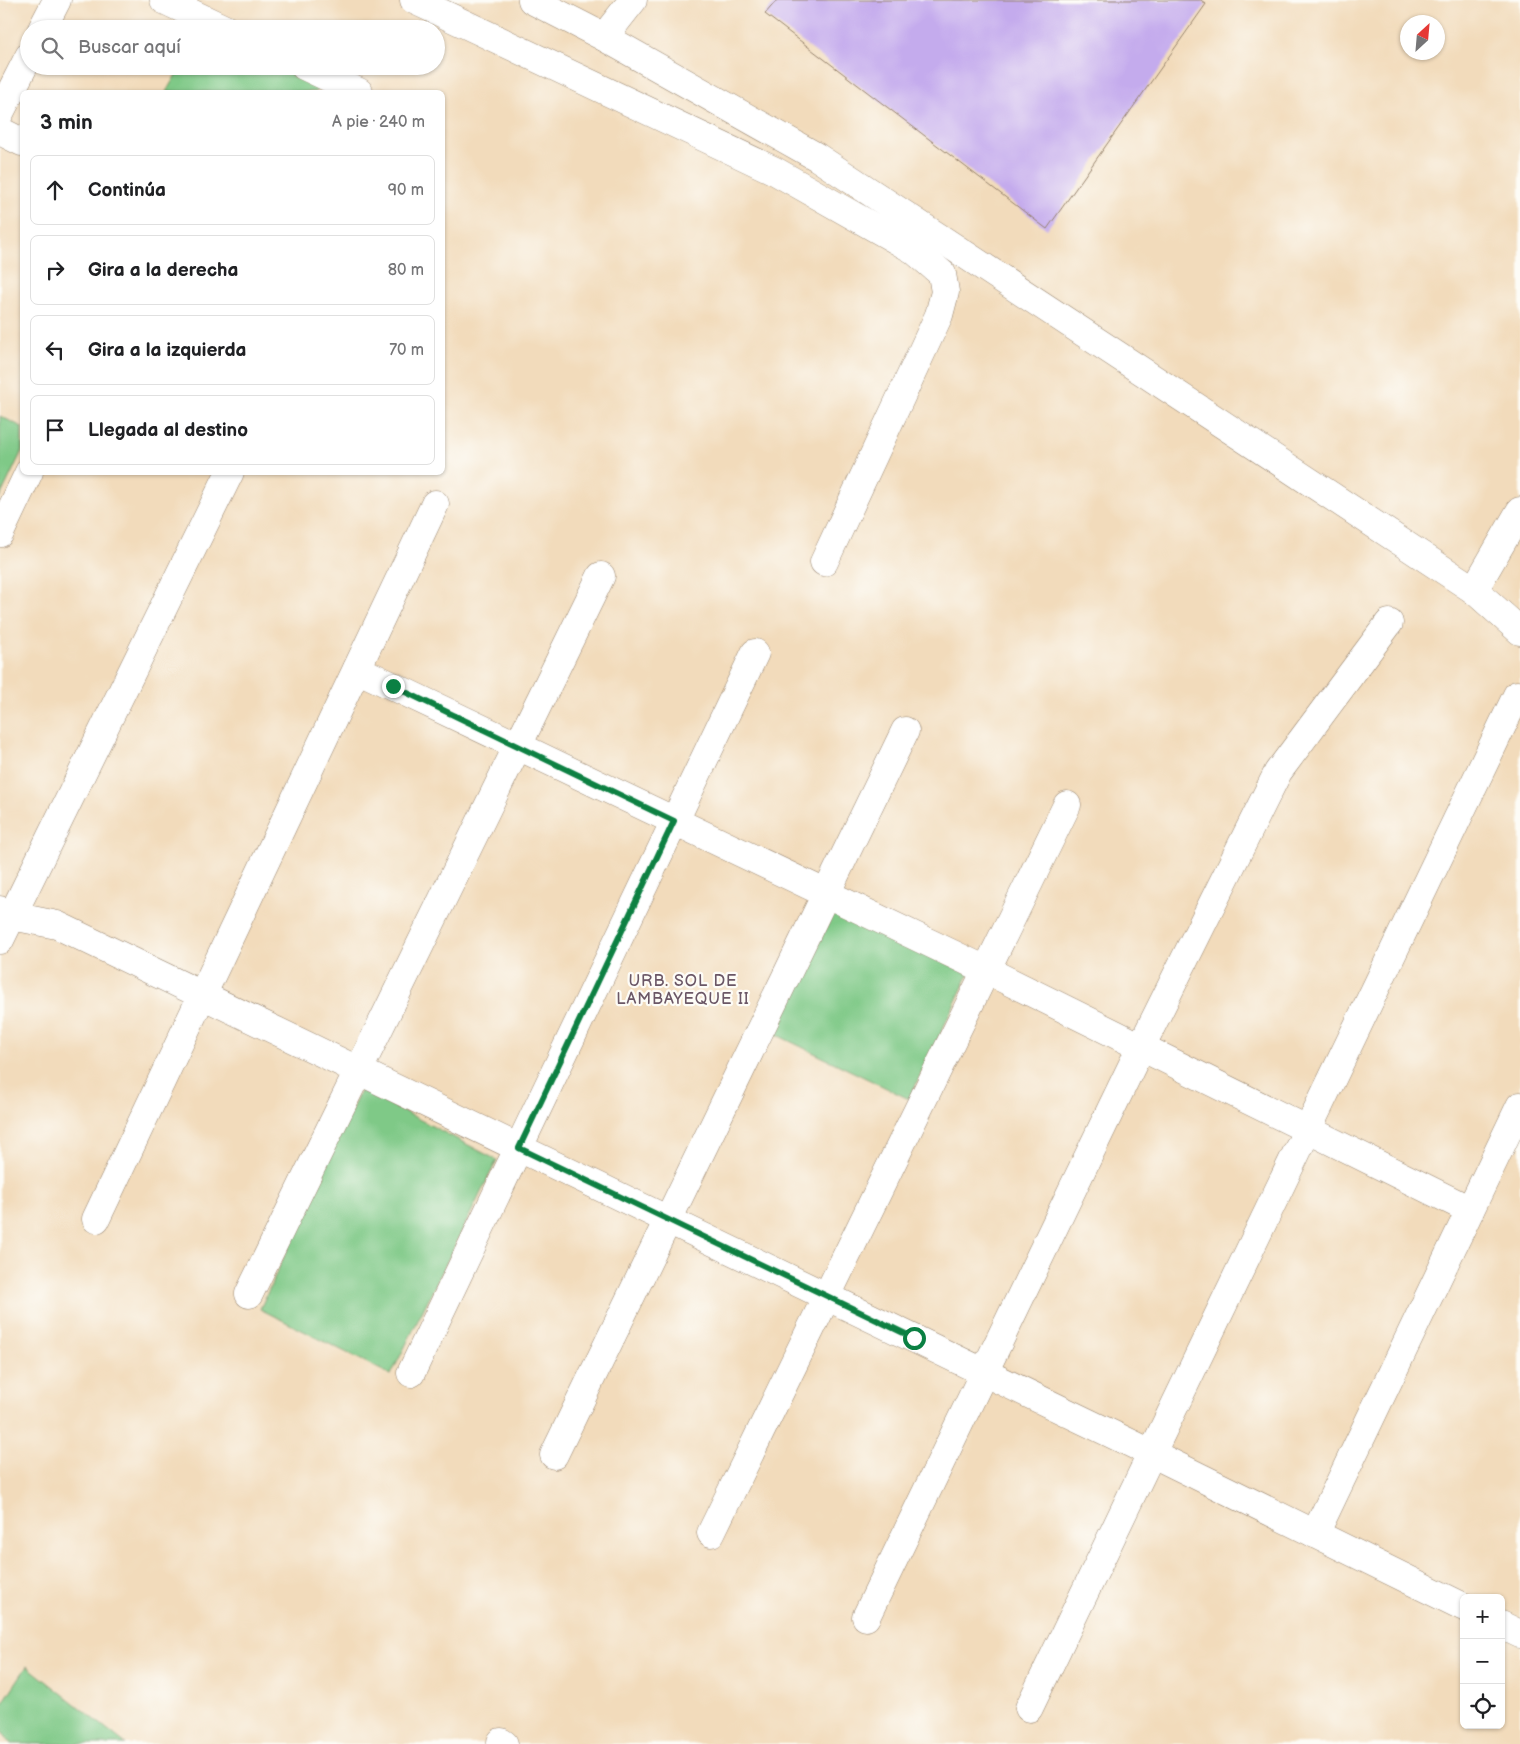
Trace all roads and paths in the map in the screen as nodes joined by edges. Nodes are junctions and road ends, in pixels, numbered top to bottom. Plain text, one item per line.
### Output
1 (57, 0) edge
2 (164, 0) edge
3 (414, 0) edge
4 (532, 0) edge
5 (633, 0) edge
6 (47, 20) edge
7 (206, 20) edge
8 (604, 36) junction
9 (20, 74) edge
10 (323, 75) edge
11 (355, 90) edge
12 (0, 113) edge
13 (0, 131) edge
14 (20, 141) edge
15 (28, 475) edge
16 (228, 475) edge
17 (435, 504) dead end
18 (1520, 511) edge
19 (0, 533) edge
20 (824, 562) dead end
21 (601, 576) dead end
22 (1474, 590) junction
23 (1389, 623) dead end
24 (1520, 631) edge
25 (755, 653) dead end
26 (357, 669) junction
27 (1517, 695) dead end
28 (905, 730) dead end
29 (518, 746) junction
30 (1067, 805) dead end
31 (674, 821) junction
32 (826, 893) junction
33 (6, 913) edge
34 (0, 940) edge
35 (986, 970) junction
36 (202, 995) junction
37 (1141, 1047) junction
38 (358, 1070) junction
39 (1520, 1106) edge
40 (1307, 1129) junction
41 (519, 1148) junction
42 (1470, 1210) junction
43 (96, 1219) dead end
44 (668, 1220) junction
45 (248, 1294) dead end
46 (827, 1296) junction
47 (984, 1372) junction
48 (411, 1373) dead end
49 (1152, 1453) junction
50 (554, 1455) dead end
51 (710, 1533) dead end
52 (1315, 1534) junction
53 (1460, 1605) edge
54 (866, 1617) dead end
55 (1505, 1627) edge
56 (1520, 1634) edge
57 (1029, 1708) dead end

1 - 6 street
2 - 7 street
3 - 20 street
4 - 8 street
5 - 8 street
8 - 22 street
9 - 12 street
10 - 11 street
13 - 14 street
15 - 19 street
16 - 33 street
17 - 26 street
18 - 22 street
21 - 29 street
22 - 24 street
23 - 37 street
25 - 31 street
26 - 29 street
26 - 36 street
27 - 40 street
28 - 32 street
29 - 31 street
29 - 38 street
30 - 35 street
31 - 32 street
31 - 41 street
32 - 35 street
32 - 44 street
33 - 34 street
33 - 36 street
35 - 37 street
35 - 46 street
36 - 38 street
36 - 43 street
37 - 40 street
37 - 47 street
38 - 41 street
38 - 45 street
39 - 42 street
40 - 42 street
40 - 49 street
41 - 44 street
41 - 48 street
42 - 52 street
44 - 46 street
44 - 50 street
46 - 47 street
46 - 51 street
47 - 49 street
47 - 54 street
49 - 52 street
49 - 57 street
52 - 53 street
55 - 56 street

